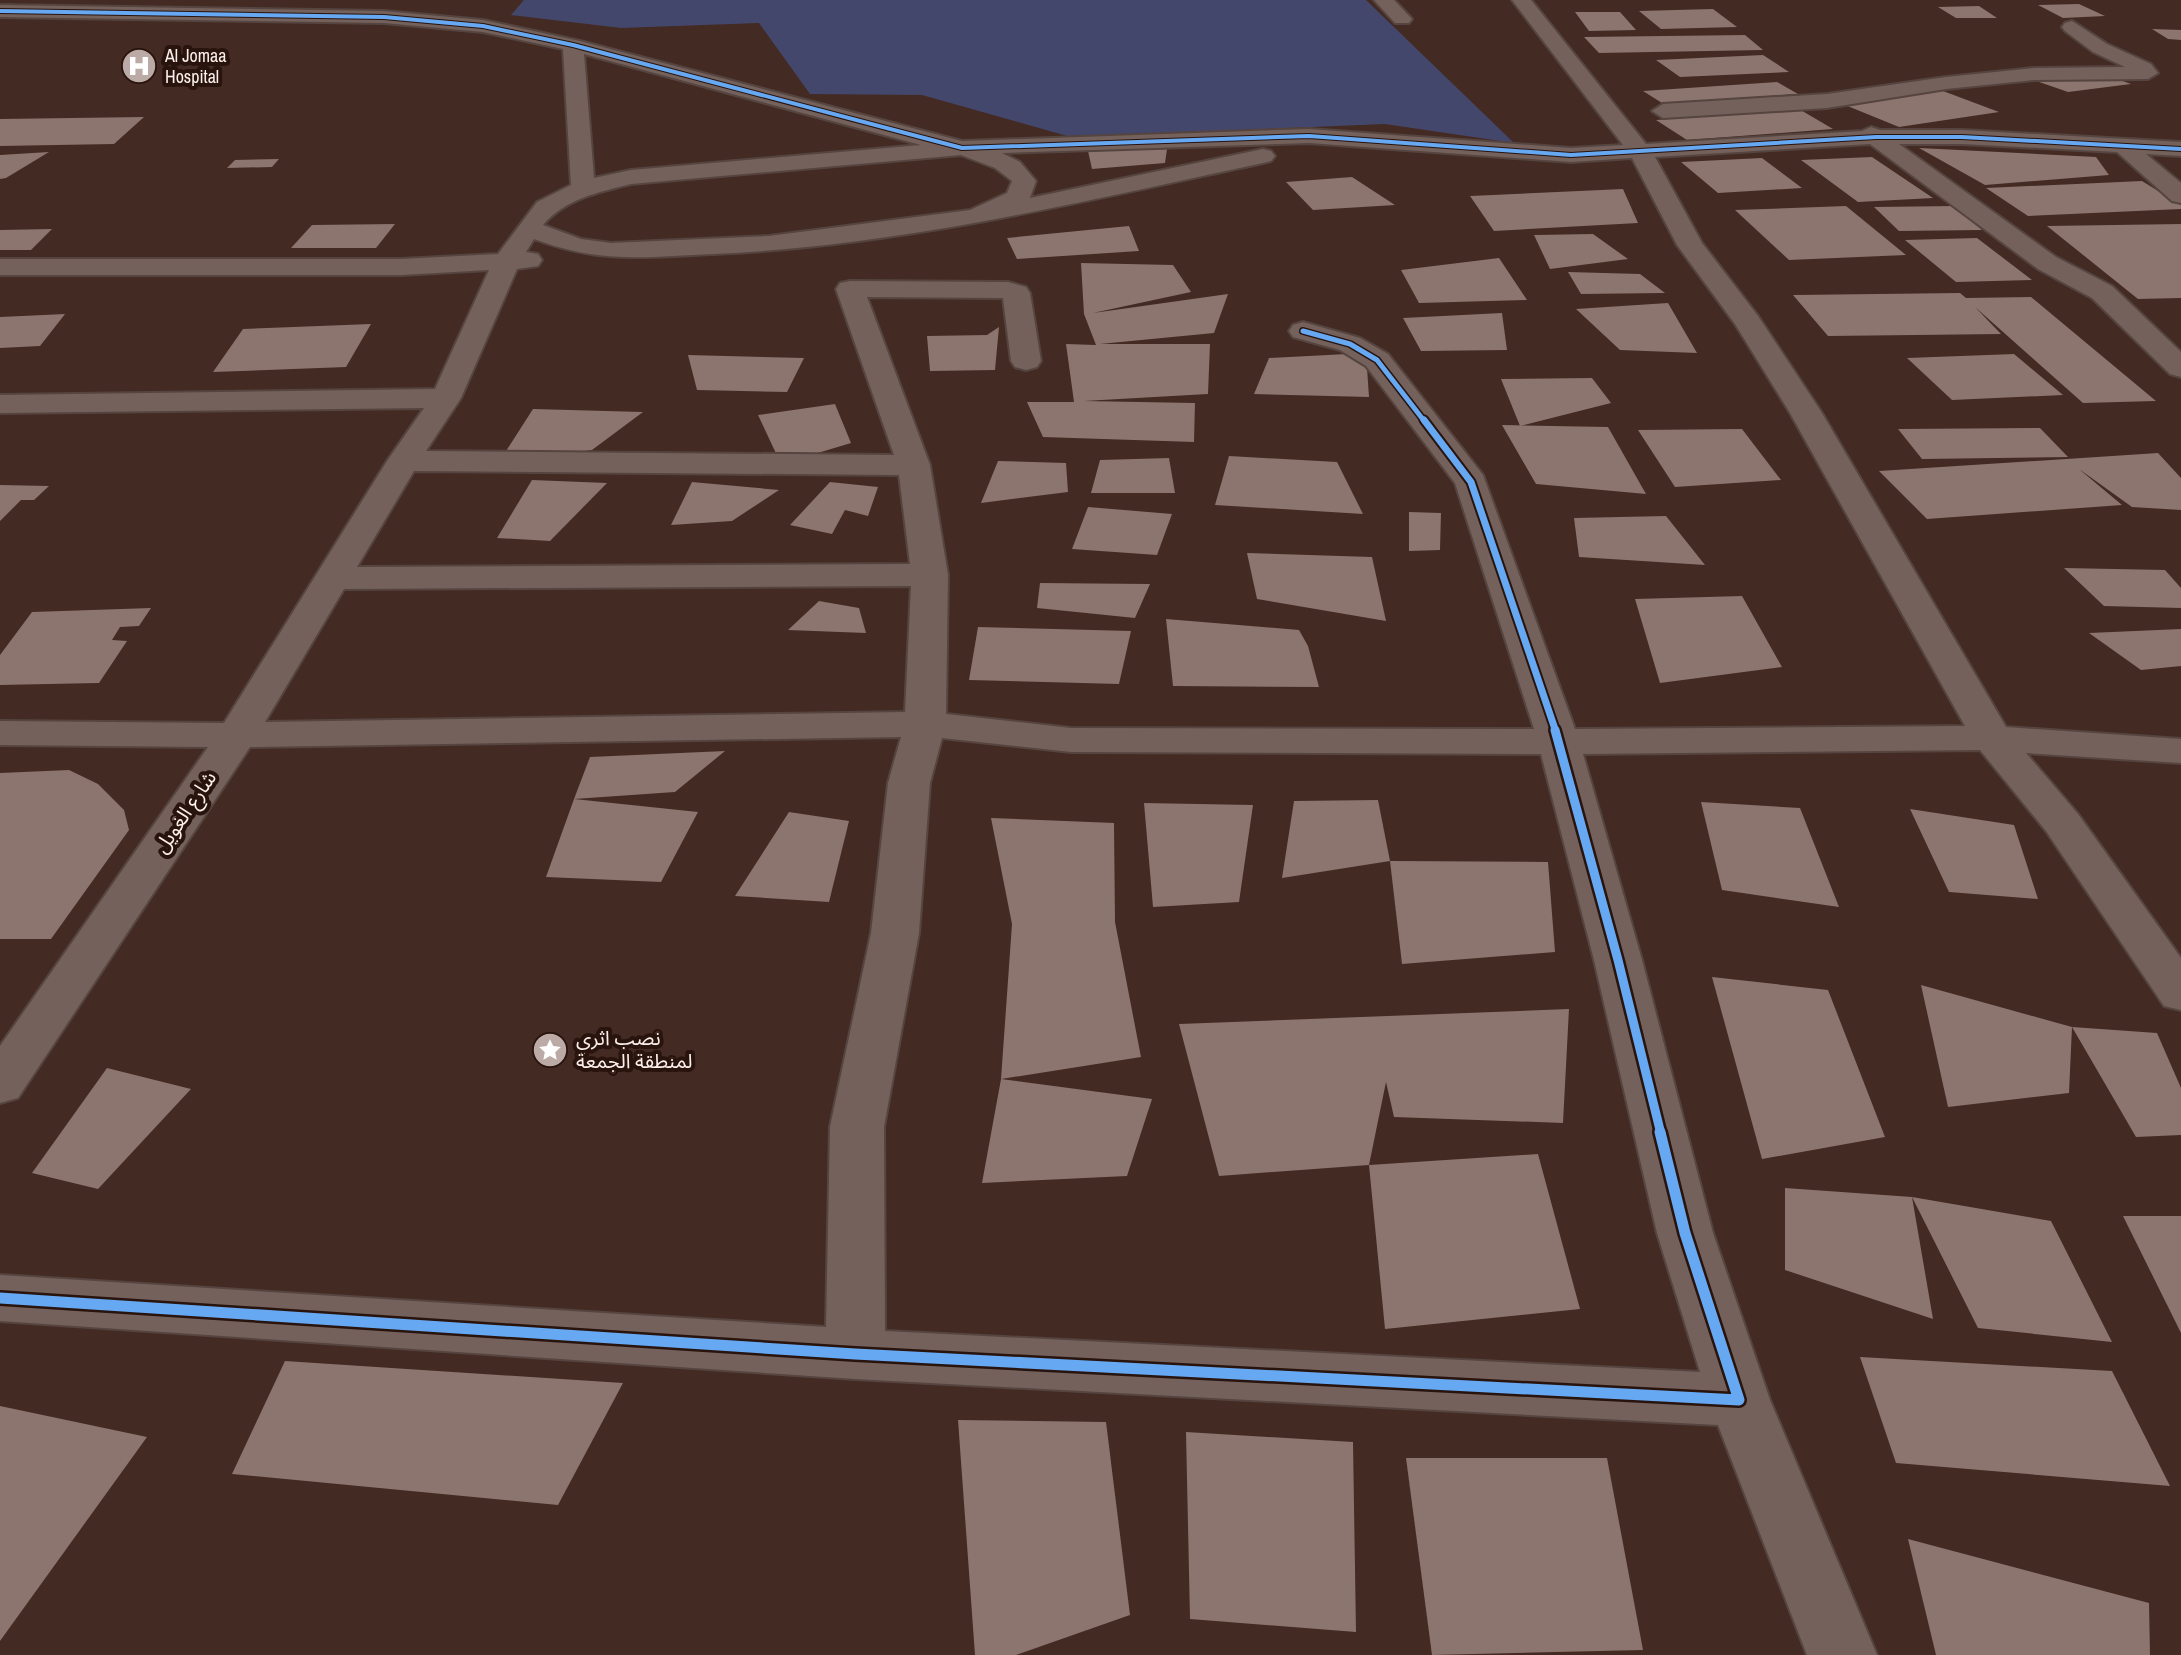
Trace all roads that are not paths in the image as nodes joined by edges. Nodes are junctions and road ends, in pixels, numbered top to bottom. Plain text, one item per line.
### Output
1 (1383, 0) edge
2 (1521, 0) edge
3 (0, 11) edge
4 (1402, 19) dead end
5 (2072, 27) dead end
6 (573, 45) junction
7 (1827, 101) junction
8 (1663, 111) dead end
9 (1876, 137) junction
10 (1340, 139) junction
11 (2123, 146) junction
12 (962, 148) junction
13 (2181, 149) edge
14 (1640, 152) junction
15 (583, 188) junction
16 (2181, 196) edge
17 (976, 217) junction
18 (530, 229) junction
19 (825, 238) junction
20 (619, 254) junction
21 (506, 262) junction
22 (0, 267) edge
23 (850, 289) junction
24 (479, 319) junction
25 (1303, 331) dead end
26 (1026, 361) dead end
27 (2181, 368) edge
28 (446, 398) junction
29 (0, 404) edge
30 (403, 461) junction
31 (914, 465) junction
32 (930, 575) junction
33 (333, 578) junction
34 (925, 724) junction
35 (0, 733) edge
36 (237, 735) junction
37 (1992, 738) junction
38 (1559, 742) junction
39 (2181, 751) edge
40 (2181, 994) edge
41 (0, 1085) edge
42 (0, 1298) edge
43 (855, 1354) junction
44 (1739, 1400) junction
45 (1842, 1655) edge

1 - 4 street
2 - 14 street
3 - 6 street
5 - 7 street
6 - 12 street
6 - 15 street
7 - 8 street
7 - 9 street
9 - 11 street
9 - 14 street
9 - 27 street
10 - 12 street
10 - 14 street
10 - 17 street
11 - 13 street
11 - 16 street
12 - 15 street, شارع الغويل
12 - 17 street
14 - 37 street
15 - 18 street, شارع الغويل
17 - 19 street
18 - 20 street
18 - 21 street, شارع الغويل
19 - 20 street
19 - 23 street
20 - 21 street
20 - 24 street
21 - 22 street
21 - 24 street, شارع الغويل
23 - 26 street
23 - 31 street
24 - 28 street, شارع الغويل
25 - 38 street
28 - 29 street
28 - 30 street, شارع الغويل
30 - 31 street
30 - 33 street, شارع الغويل
31 - 32 street
32 - 33 street
32 - 34 street
33 - 36 street, شارع الغويل
34 - 36 street
34 - 38 street
34 - 43 street
35 - 36 street
36 - 41 street, شارع الغويل
37 - 38 street
37 - 39 street
37 - 40 street
38 - 44 street
42 - 43 street
43 - 44 street
44 - 45 street

